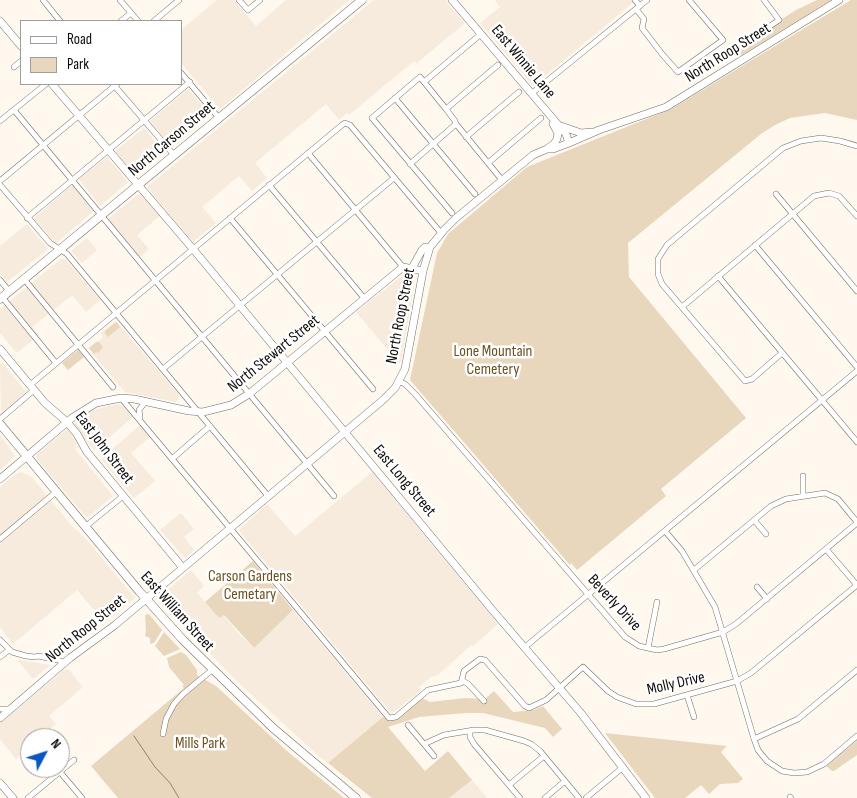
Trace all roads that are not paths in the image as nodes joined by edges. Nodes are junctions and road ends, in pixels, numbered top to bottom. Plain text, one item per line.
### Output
1 (43, 0) edge
2 (120, 0) edge
3 (179, 0) edge
4 (239, 0) edge
5 (260, 0) edge
6 (362, 0) edge
7 (452, 0) edge
8 (635, 0) edge
9 (647, 0) edge
10 (689, 0) edge
11 (764, 0) edge
12 (839, 0) edge
13 (638, 8) junction
14 (131, 13) junction
15 (59, 20) edge
16 (122, 20) edge
17 (137, 20) edge
18 (155, 20) edge
19 (0, 21) edge
20 (764, 30) dead end
21 (481, 34) junction
22 (20, 45) edge
23 (20, 62) edge
24 (498, 65) dead end
25 (14, 67) dead end
26 (182, 74) edge
27 (190, 82) junction
28 (424, 82) junction
29 (45, 85) edge
30 (53, 85) edge
31 (114, 85) edge
32 (116, 85) edge
33 (519, 92) dead end
34 (531, 94) junction
35 (395, 98) junction
36 (446, 109) junction
37 (14, 110) junction
38 (79, 116) junction
39 (552, 117) junction
40 (219, 118) junction
41 (541, 118) dead end
42 (144, 120) junction
43 (0, 121) edge
44 (456, 124) junction
45 (559, 125) junction
46 (599, 130) junction
47 (466, 136) junction
48 (433, 144) junction
49 (569, 144) junction
50 (43, 145) junction
51 (857, 146) edge
52 (547, 149) junction
53 (108, 150) junction
54 (308, 153) junction
55 (174, 155) junction
56 (488, 163) junction
57 (410, 164) junction
58 (394, 178) junction
59 (73, 180) junction
60 (502, 180) junction
61 (0, 181) edge
62 (0, 185) edge
63 (138, 185) junction
64 (270, 185) junction
65 (475, 194) dead end
66 (776, 194) dead end
67 (356, 210) junction
68 (452, 212) dead end
69 (792, 214) junction
70 (857, 214) edge
71 (101, 215) junction
72 (27, 218) junction
73 (230, 218) junction
74 (441, 233) junction
75 (317, 241) junction
76 (755, 245) junction
77 (430, 247) junction
78 (193, 248) junction
79 (60, 249) junction
80 (403, 267) junction
81 (412, 268) junction
82 (423, 271) junction
83 (278, 274) junction
84 (718, 276) junction
85 (24, 279) junction
86 (0, 280) edge
87 (155, 281) junction
88 (9, 291) junction
89 (857, 291) edge
90 (1, 298) edge
91 (364, 298) junction
92 (240, 305) junction
93 (682, 307) junction
94 (116, 314) junction
95 (325, 331) junction
96 (201, 337) junction
97 (78, 345) junction
98 (0, 349) edge
99 (782, 354) junction
100 (3, 358) edge
101 (287, 362) junction
102 (56, 363) junction
103 (163, 369) junction
104 (857, 369) edge
105 (400, 382) junction
106 (113, 387) dead end
107 (32, 388) junction
108 (373, 388) dead end
109 (249, 394) junction
110 (121, 398) junction
111 (821, 400) junction
112 (146, 401) junction
113 (198, 412) junction
114 (0, 419) edge
115 (142, 420) junction
116 (67, 422) junction
117 (0, 424) edge
118 (210, 426) junction
119 (345, 432) junction
120 (857, 442) edge
121 (26, 457) junction
122 (173, 458) junction
123 (307, 463) junction
124 (804, 476) dead end
125 (0, 478) edge
126 (56, 492) junction
127 (803, 495) junction
128 (122, 496) junction
129 (268, 496) junction
130 (334, 496) dead end
131 (754, 520) junction
132 (857, 522) edge
133 (85, 527) junction
134 (231, 528) junction
135 (664, 531) junction
136 (766, 534) dead end
137 (0, 539) edge
138 (826, 548) junction
139 (182, 568) junction
140 (694, 570) junction
141 (857, 585) edge
142 (757, 587) dead end
143 (588, 595) junction
144 (145, 599) junction
145 (767, 599) junction
146 (657, 602) dead end
147 (723, 632) junction
148 (0, 640) edge
149 (525, 647) junction
150 (648, 648) junction
151 (9, 650) junction
152 (0, 657) edge
153 (65, 663) junction
154 (212, 670) junction
155 (857, 670) edge
156 (463, 681) junction
157 (736, 681) junction
158 (559, 688) junction
159 (687, 695) junction
160 (484, 701) dead end
161 (0, 709) edge
162 (11, 709) junction
163 (694, 717) dead end
164 (0, 718) edge
165 (408, 725) dead end
166 (470, 731) junction
167 (163, 734) dead end
168 (857, 736) edge
169 (754, 739) junction
170 (424, 744) junction
171 (434, 756) dead end
172 (544, 756) junction
173 (74, 760) dead end
174 (70, 763) edge
175 (622, 768) junction
176 (53, 778) edge
177 (65, 778) edge
178 (566, 781) junction
179 (0, 783) edge
180 (509, 785) junction
181 (9, 796) edge
182 (28, 798) edge
183 (82, 798) edge
184 (356, 798) edge
185 (520, 798) edge
186 (545, 798) edge
187 (580, 798) edge
188 (586, 798) edge
189 (646, 798) edge

1 - 15 street
2 - 14 street
3 - 18 street
4 - 5 street
6 - 40 main road, North Carson Street
7 - 21 street, East Winnie Lane
8 - 13 street
9 - 13 street
10 - 13 street
11 - 20 street
12 - 46 street, North Roop Street
13 - 34 street
14 - 16 street
14 - 17 street
19 - 22 street
21 - 28 street
21 - 34 street, East Winnie Lane
23 - 25 street
24 - 36 street
26 - 27 street
27 - 40 street
27 - 42 street
28 - 35 street
28 - 36 street
29 - 37 street
30 - 38 street, East Long Street
31 - 38 street
32 - 42 street
33 - 47 street
34 - 39 street, East Winnie Lane
35 - 48 street
35 - 57 street
36 - 44 street
37 - 43 street
37 - 50 street
38 - 50 street
38 - 53 street, East Long Street
39 - 45 street, East Winnie Lane
39 - 52 street
40 - 55 main road, North Carson Street
41 - 56 street
42 - 53 street
42 - 55 street
44 - 47 street
44 - 48 street
45 - 46 street
45 - 49 street, East Winnie Lane
46 - 49 street, North Roop Street
47 - 56 street
48 - 57 street
48 - 65 street
49 - 52 street, North Roop Street
50 - 59 street
50 - 61 street
51 - 93 street
52 - 60 street, North Roop Street
53 - 59 street
53 - 63 street, East Long Street
54 - 58 street
54 - 64 street
54 - 67 street
55 - 63 main road, North Carson Street
56 - 60 street
57 - 68 street
58 - 67 street
58 - 74 street
59 - 71 street
59 - 72 street
60 - 74 street, North Roop Street
62 - 72 street
63 - 71 main road, North Carson Street
63 - 78 street, East Long Street
64 - 73 street
64 - 75 street
66 - 69 street
67 - 75 street
67 - 80 street
69 - 70 street
69 - 76 street
69 - 89 street
71 - 79 main road, North Carson Street
71 - 87 street
72 - 79 street
73 - 78 street
73 - 83 street
74 - 77 street, North Roop Street
75 - 83 street
75 - 91 street
76 - 84 street
76 - 104 street
77 - 81 street
77 - 82 street, North Roop Street
78 - 87 street
78 - 92 street, East Long Street
79 - 85 main road, North Carson Street
79 - 94 street
80 - 81 street
80 - 91 street, North Stewart Street
81 - 82 street
82 - 105 street, North Roop Street
83 - 92 street
83 - 95 street
84 - 93 street
84 - 99 street
85 - 88 main road, North Carson Street
85 - 97 street
86 - 88 street
87 - 94 street
87 - 96 street
88 - 90 main road, North Carson Street
90 - 102 street
91 - 95 street, North Stewart Street
92 - 96 street
92 - 101 street, East Long Street
93 - 99 street
94 - 97 street
94 - 103 street
95 - 101 street, North Stewart Street
95 - 108 street
96 - 103 street
96 - 109 street
97 - 102 street
97 - 106 street
98 - 100 street, East John Street
99 - 111 street
100 - 107 street, East John Street
101 - 109 street, North Stewart Street
101 - 119 street, East Long Street
102 - 107 street
103 - 113 street
104 - 111 street
105 - 119 street, North Roop Street
105 - 143 street, Beverly Drive
107 - 114 street
107 - 116 street, East John Street
109 - 113 street, North Stewart Street
109 - 123 street
110 - 112 street, North Stewart Street
110 - 115 street
110 - 116 street, North Stewart Street
111 - 120 street
111 - 135 street
112 - 113 street, North Stewart Street
112 - 115 street
113 - 118 street
115 - 122 street
116 - 121 street, North Stewart Street
116 - 128 street, East John Street
117 - 121 main road, East William Street
118 - 122 street
118 - 129 street
119 - 123 street, North Roop Street
119 - 149 street, East Long Street
121 - 125 street, North Stewart Street
121 - 126 main road, East William Street
122 - 134 street
123 - 129 street, North Roop Street
123 - 130 street
124 - 127 street
126 - 133 main road, East William Street
126 - 137 street
127 - 131 street
127 - 132 street
128 - 133 street
128 - 139 street, East John Street
129 - 134 street, North Roop Street
131 - 136 street
131 - 140 street
132 - 138 street, Beverly Drive
133 - 144 main road, East William Street
134 - 139 street, North Roop Street
134 - 156 street
135 - 140 street
135 - 143 street
138 - 141 street
138 - 145 street, Beverly Drive
139 - 144 street, North Roop Street
140 - 147 street
141 - 157 street, Molly Drive
142 - 145 street
143 - 149 street
143 - 150 street, Beverly Drive
144 - 153 street, North Roop Street
144 - 154 main road, East William Street
145 - 147 street, Beverly Drive
146 - 150 street
147 - 150 street, Beverly Drive
147 - 157 street
148 - 151 street
149 - 158 street, East Long Street
151 - 152 street
151 - 153 street
153 - 162 street, North Roop Street
154 - 167 street
154 - 184 main road, East William Street
155 - 169 street
156 - 158 street, Molly Drive
156 - 160 street
157 - 159 street, Molly Drive
157 - 169 street
158 - 159 street, Molly Drive
158 - 175 street, East Long Street
159 - 163 street
161 - 162 street
162 - 164 street, North Roop Street
165 - 170 street
166 - 170 street
166 - 172 street
166 - 180 street
168 - 169 street
170 - 171 street
172 - 178 street
172 - 180 street
173 - 174 street
175 - 188 street
175 - 189 street, East Long Street
176 - 182 street
177 - 183 street
178 - 186 street
178 - 187 street
179 - 181 street
180 - 185 street

